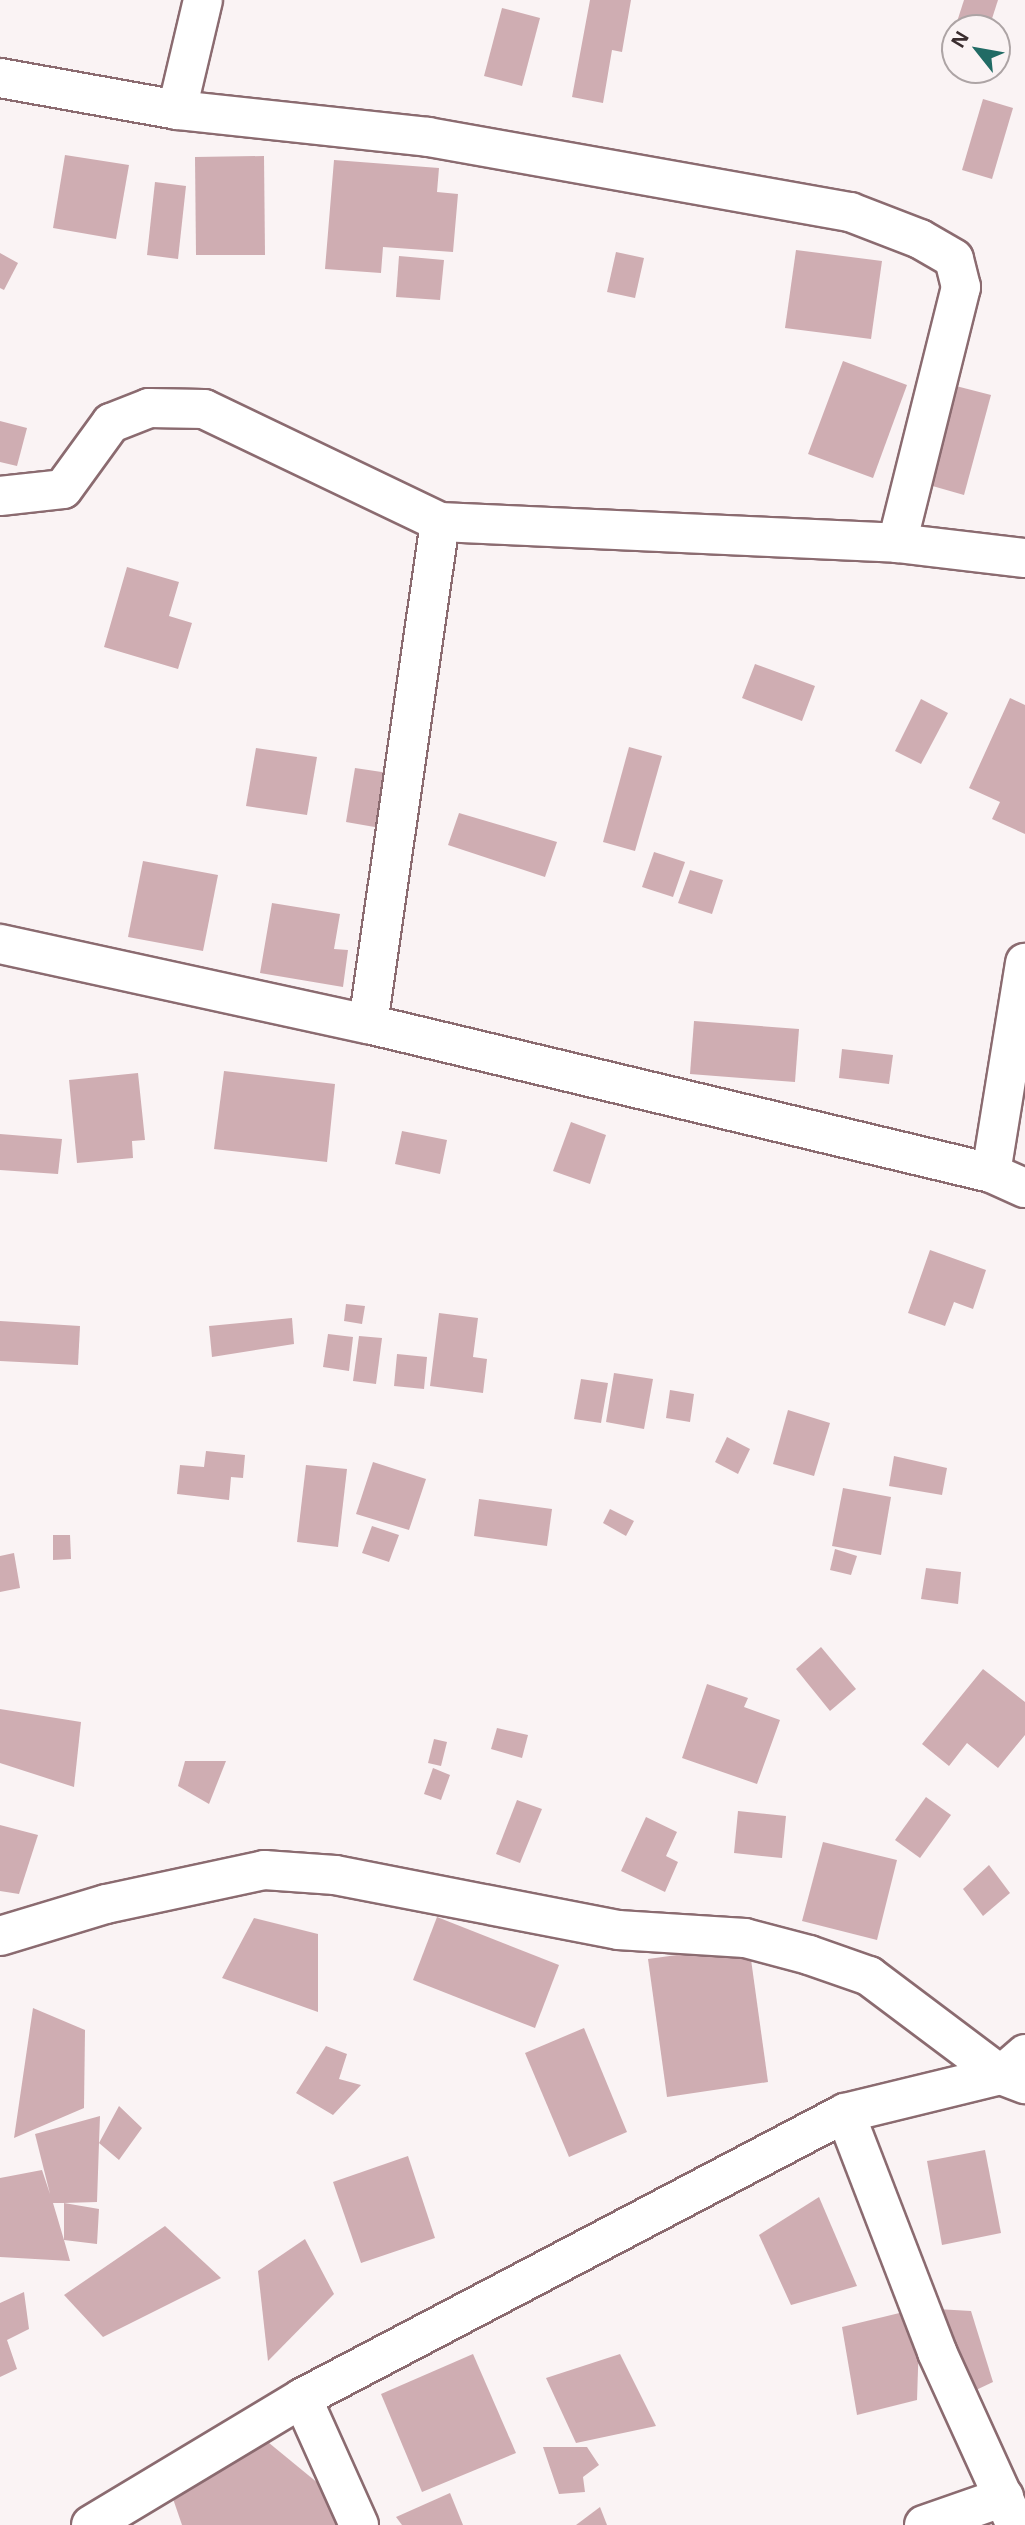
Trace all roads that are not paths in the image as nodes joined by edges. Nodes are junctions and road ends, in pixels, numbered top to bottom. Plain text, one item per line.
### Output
1 (202, 0) edge
2 (0, 78) edge
3 (177, 110) junction
4 (0, 496) edge
5 (440, 522) junction
6 (897, 543) junction
7 (1025, 558) edge
8 (0, 944) edge
9 (1025, 963) edge
10 (368, 1024) junction
11 (1008, 1180) edge
12 (0, 1936) edge
13 (1017, 2071) edge
14 (845, 2113) junction
15 (302, 2398) junction
16 (1010, 2511) edge
17 (91, 2525) edge
18 (359, 2525) edge
19 (925, 2525) edge

1 - 3 street
2 - 3 street
3 - 6 street
4 - 5 street
5 - 6 street
5 - 10 street
6 - 7 street
8 - 10 street
9 - 11 street
10 - 11 street
12 - 13 street
13 - 14 street
14 - 15 street
14 - 16 street
15 - 17 street
15 - 18 street
16 - 19 street

